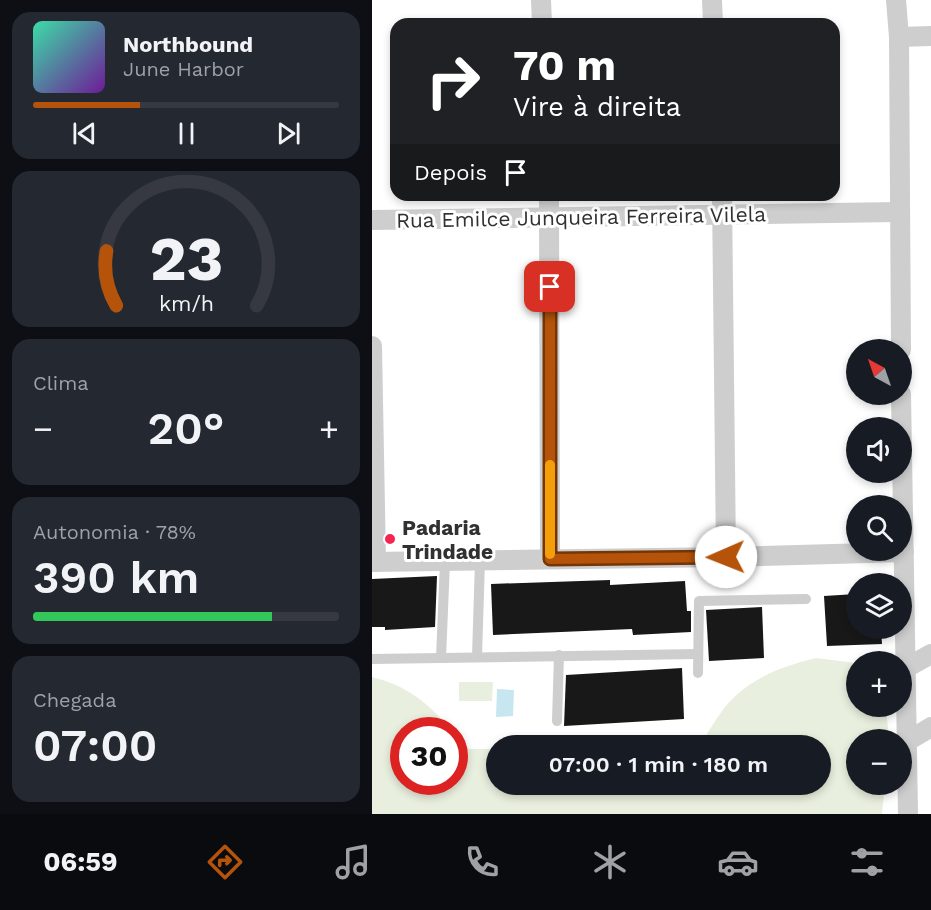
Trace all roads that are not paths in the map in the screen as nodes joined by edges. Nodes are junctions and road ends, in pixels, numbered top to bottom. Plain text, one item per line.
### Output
1 (541, 0) edge
2 (712, 0) edge
3 (897, 0) edge
4 (542, 18) edge
5 (713, 18) edge
6 (931, 36) edge
7 (899, 37) junction
8 (549, 201) edge
9 (722, 201) edge
10 (899, 212) junction
11 (723, 215) junction
12 (550, 219) junction
13 (372, 220) edge
14 (901, 339) edge
15 (372, 346) edge
16 (901, 405) edge
17 (902, 495) edge
18 (846, 554) edge
19 (726, 557) junction
20 (550, 559) junction
21 (480, 561) junction
22 (903, 561) edge
23 (374, 562) edge
24 (445, 562) junction
25 (806, 599) dead end
26 (906, 651) edge
27 (698, 654) junction
28 (931, 654) edge
29 (559, 655) junction
30 (477, 656) junction
31 (441, 658) junction
32 (372, 659) edge
33 (912, 665) edge
34 (698, 673) dead end
35 (557, 721) dead end
36 (931, 727) edge
37 (912, 738) edge
38 (907, 795) edge
39 (908, 814) edge

1 - 4 street
2 - 5 street
3 - 7 street
6 - 7 street
7 - 10 street
8 - 12 street
9 - 11 street
10 - 11 street, Rua Emilce Junqueira Ferreira Vilela
10 - 14 street
11 - 12 street, Rua Emilce Junqueira Ferreira Vilela
11 - 19 street
12 - 13 street, Rua Emilce Junqueira Ferreira Vilela
12 - 20 street
15 - 23 street
16 - 17 street
18 - 19 street
19 - 20 street
20 - 21 street
21 - 24 street
21 - 30 lane
22 - 26 street
23 - 24 street
24 - 31 lane
25 - 27 lane
27 - 29 lane
27 - 34 lane
28 - 33 street
29 - 30 lane
29 - 35 lane
30 - 31 lane
31 - 32 lane
36 - 37 street
38 - 39 street

